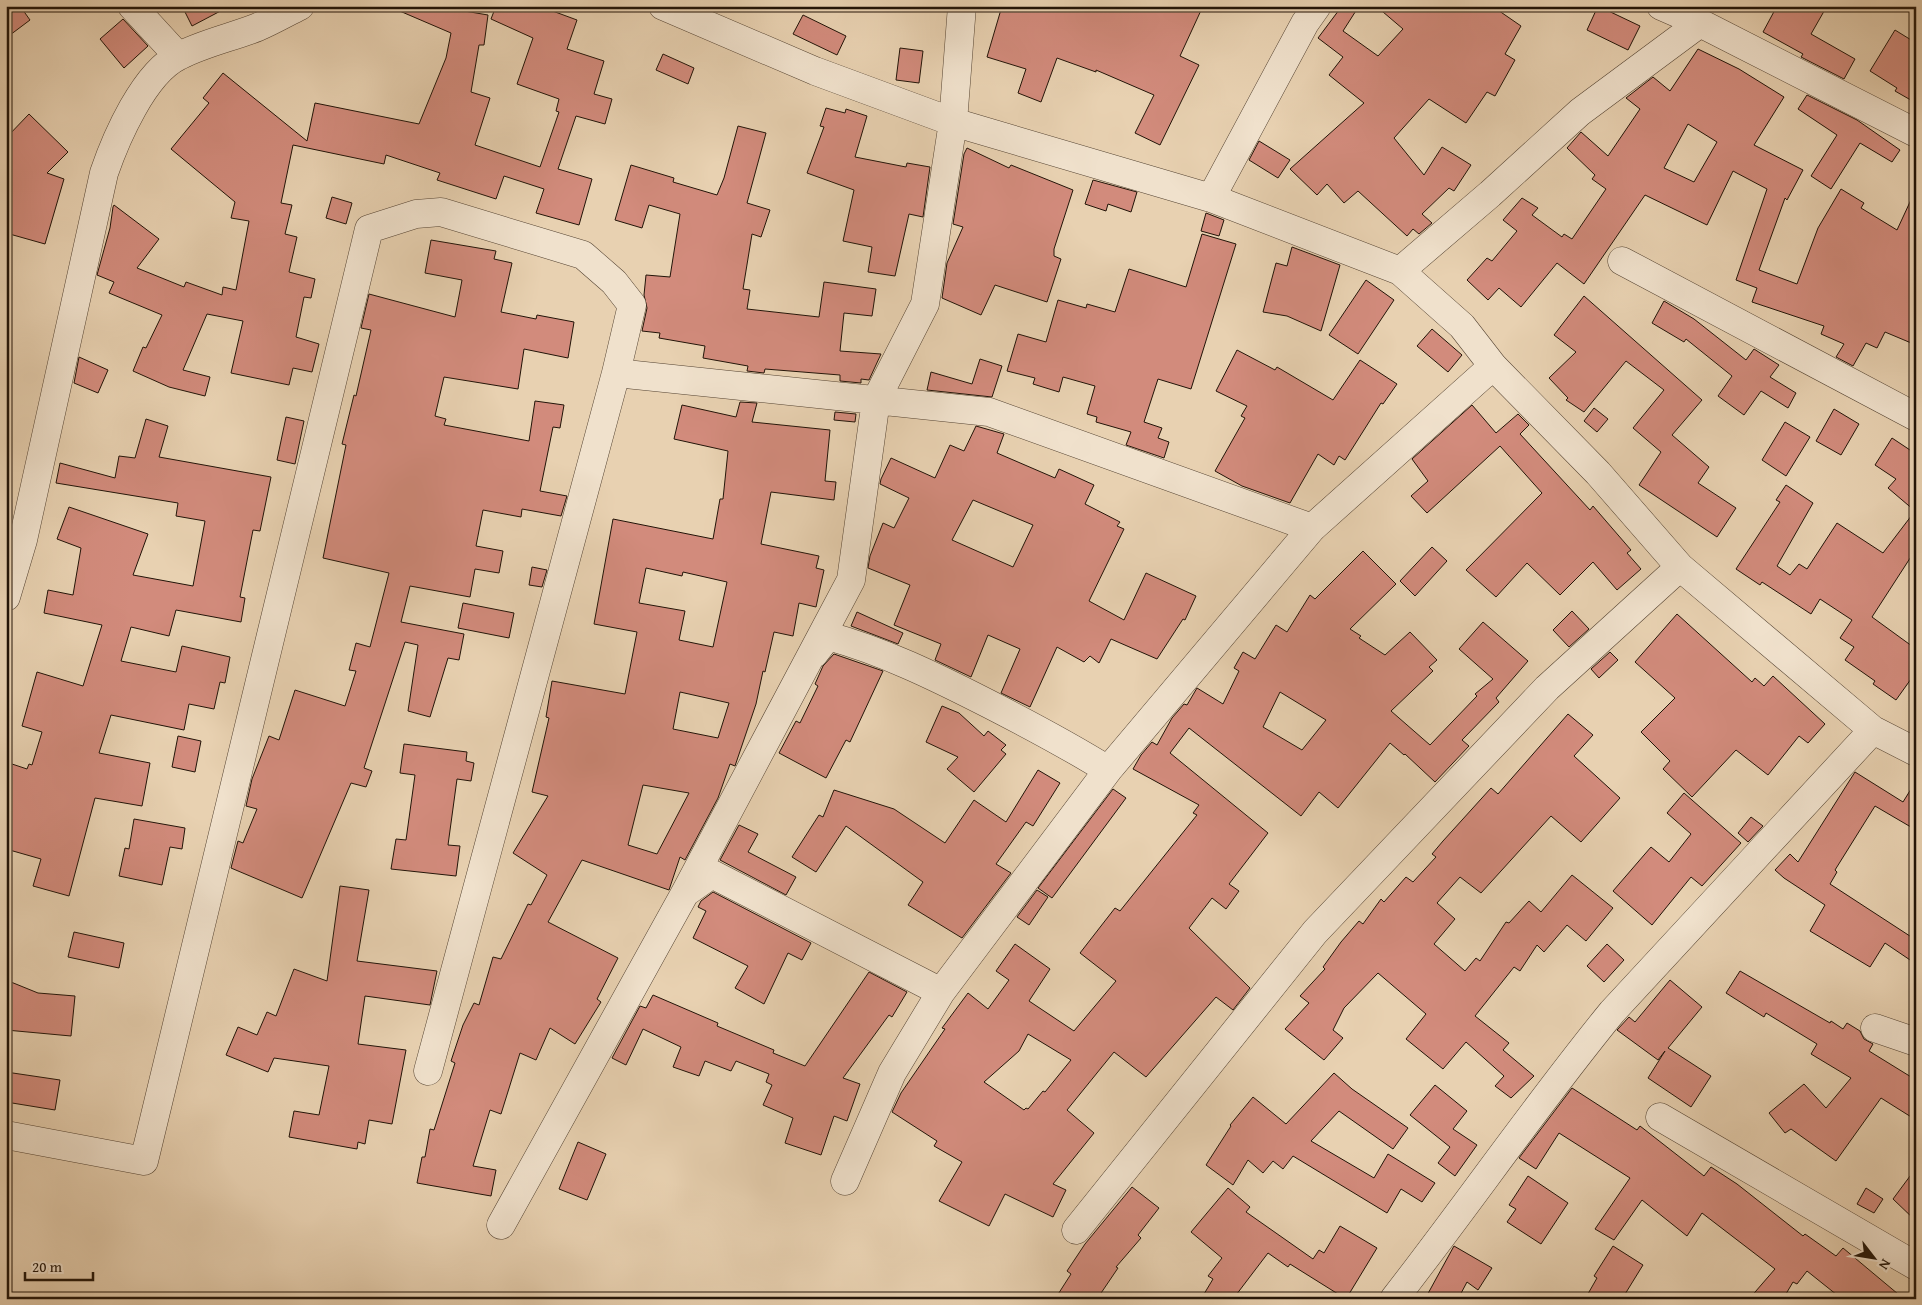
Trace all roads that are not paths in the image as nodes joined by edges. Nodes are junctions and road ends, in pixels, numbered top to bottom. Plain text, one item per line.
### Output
1 (132, 6) edge
2 (300, 6) edge
3 (662, 6) edge
4 (962, 6) edge
5 (1317, 6) edge
6 (1661, 6) edge
7 (1700, 23) junction
8 (178, 56) junction
9 (953, 122) junction
10 (1916, 133) edge
11 (1212, 198) junction
12 (1622, 261) dead end
13 (1400, 271) junction
14 (1494, 366) junction
15 (616, 373) junction
16 (876, 400) junction
17 (1916, 417) edge
18 (1312, 528) junction
19 (1680, 567) junction
20 (6, 597) edge
21 (808, 661) junction
22 (1873, 730) junction
23 (1916, 752) edge
24 (1108, 770) junction
25 (685, 893) junction
26 (941, 992) junction
27 (1875, 1028) dead end
28 (1916, 1042) edge
29 (428, 1071) dead end
30 (1660, 1117) dead end
31 (6, 1135) edge
32 (845, 1181) dead end
33 (501, 1225) dead end
34 (1076, 1230) dead end
35 (1916, 1266) edge
36 (1394, 1299) edge

1 - 8 street
2 - 8 street
3 - 9 street
4 - 9 street
5 - 11 street
6 - 7 street
7 - 10 street
7 - 13 street
8 - 20 street
9 - 11 street
9 - 16 street
11 - 13 street
12 - 17 street
13 - 14 street
14 - 18 street
14 - 19 street
15 - 16 street
15 - 29 street
15 - 31 street
16 - 18 street
16 - 21 street
18 - 24 street
19 - 22 street
19 - 34 street
21 - 24 street
21 - 25 street
22 - 23 street
22 - 36 street
24 - 26 street
25 - 26 street
25 - 33 street
26 - 32 street
27 - 28 street
30 - 35 street

